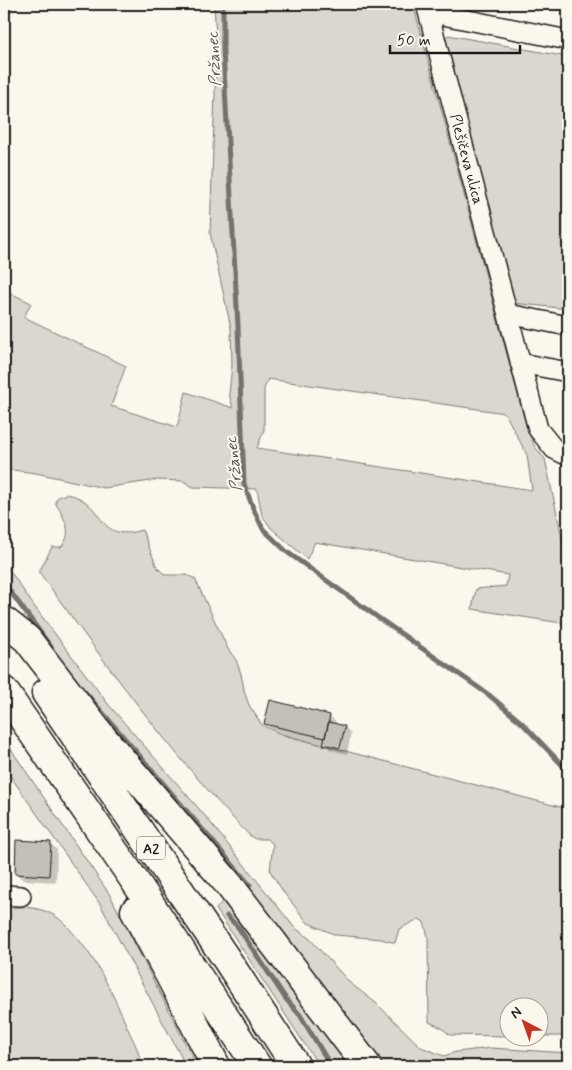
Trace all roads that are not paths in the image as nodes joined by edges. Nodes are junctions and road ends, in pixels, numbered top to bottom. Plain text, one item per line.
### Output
1 (427, 8) edge
2 (568, 40) edge
3 (508, 314) junction
4 (568, 326) edge
5 (520, 363) junction
6 (568, 372) edge
7 (561, 452) edge
8 (4, 621) edge
9 (4, 633) edge
10 (4, 691) edge
11 (88, 811) junction
12 (216, 1066) edge
13 (257, 1066) edge
14 (296, 1066) edge
15 (367, 1066) edge

1 - 2 street
1 - 3 street, Plešičeva ulica
3 - 4 street
3 - 5 street, Plešičeva ulica
5 - 6 street
5 - 7 street, Plešičeva ulica
8 - 15 highway
9 - 14 highway, A2
10 - 11 highway, A2
11 - 12 highway
11 - 13 highway, A2

